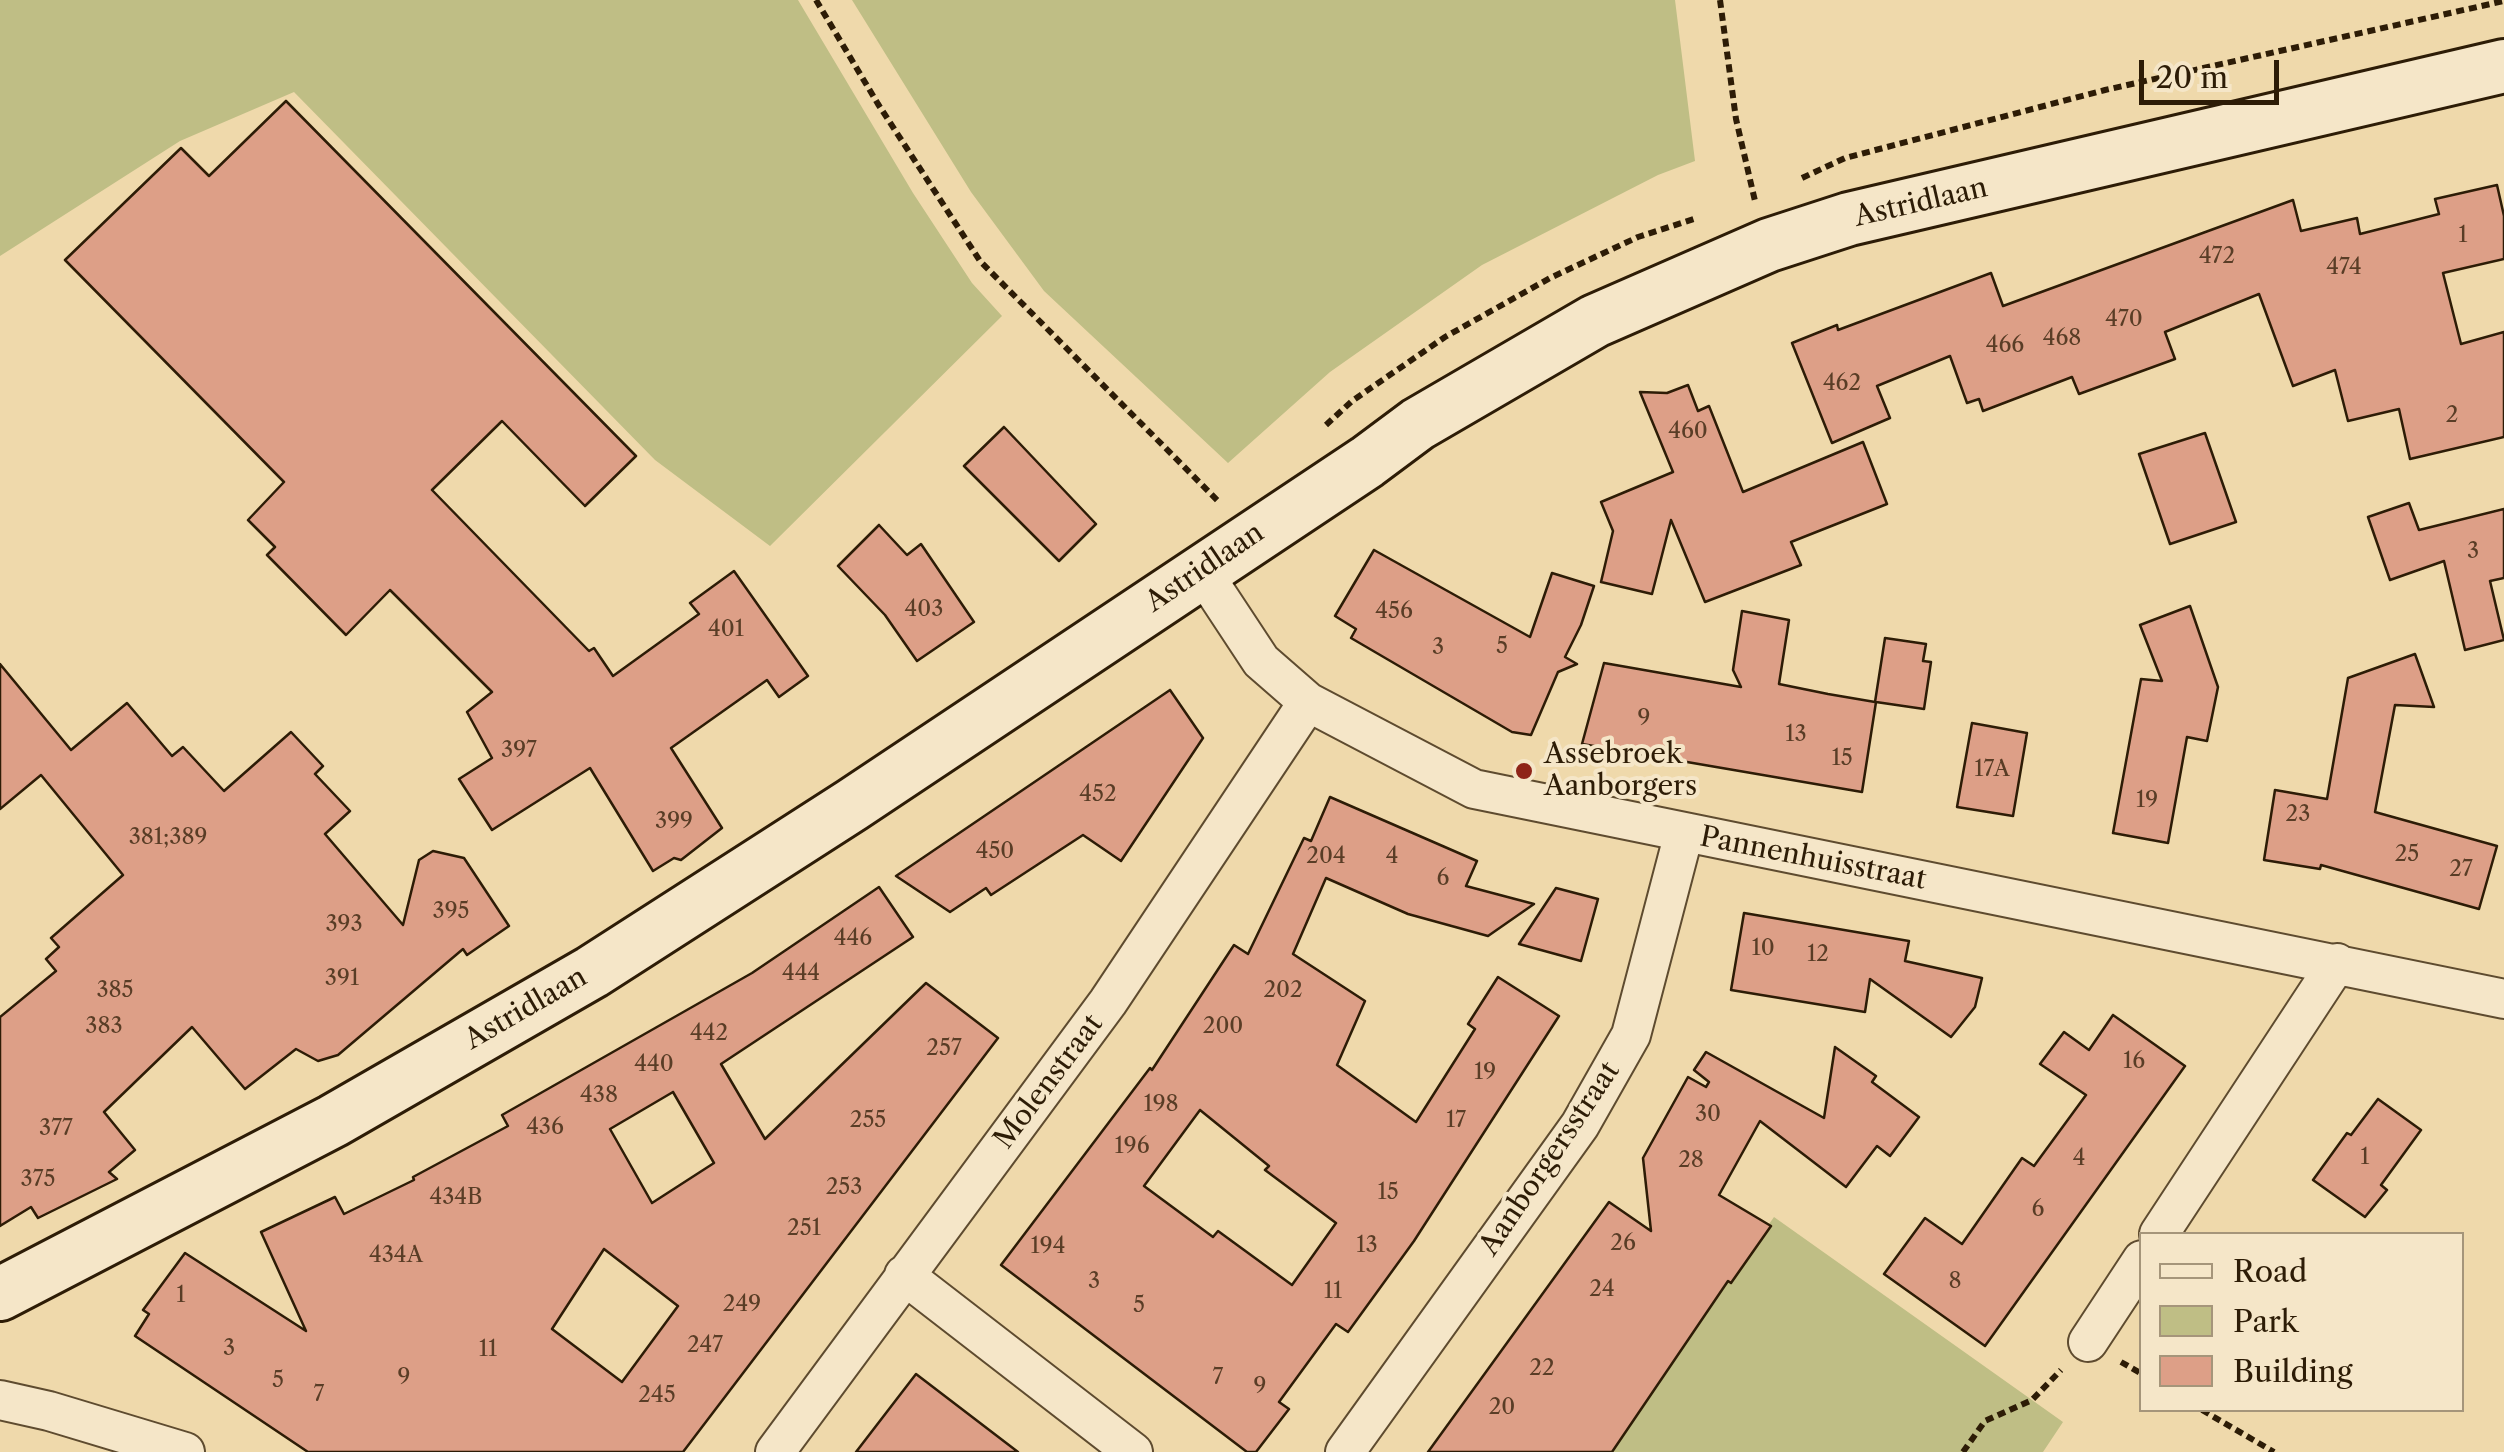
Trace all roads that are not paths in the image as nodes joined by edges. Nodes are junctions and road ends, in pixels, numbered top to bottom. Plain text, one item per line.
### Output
1 (2504, 66) edge
2 (1201, 570) junction
3 (1308, 702) junction
4 (1684, 833) junction
5 (2337, 963) junction
6 (2504, 999) edge
7 (2159, 1232) edge
8 (2139, 1265) edge
9 (904, 1275) junction
10 (0, 1294) edge
11 (2088, 1342) road end
12 (0, 1400) edge
13 (185, 1452) edge
14 (775, 1452) edge
15 (1133, 1452) edge
16 (1345, 1452) edge

1 - 2 main road, Astridlaan
2 - 3 street, Pannenhuisstraat
2 - 10 main road, Astridlaan
3 - 4 street, Pannenhuisstraat
3 - 9 street, Molenstraat
4 - 5 street, Pannenhuisstraat
4 - 16 street, Aanborgersstraat
5 - 6 street, Pannenhuisstraat
5 - 7 street
8 - 11 street
9 - 14 street, Molenstraat
9 - 15 street
12 - 13 street

